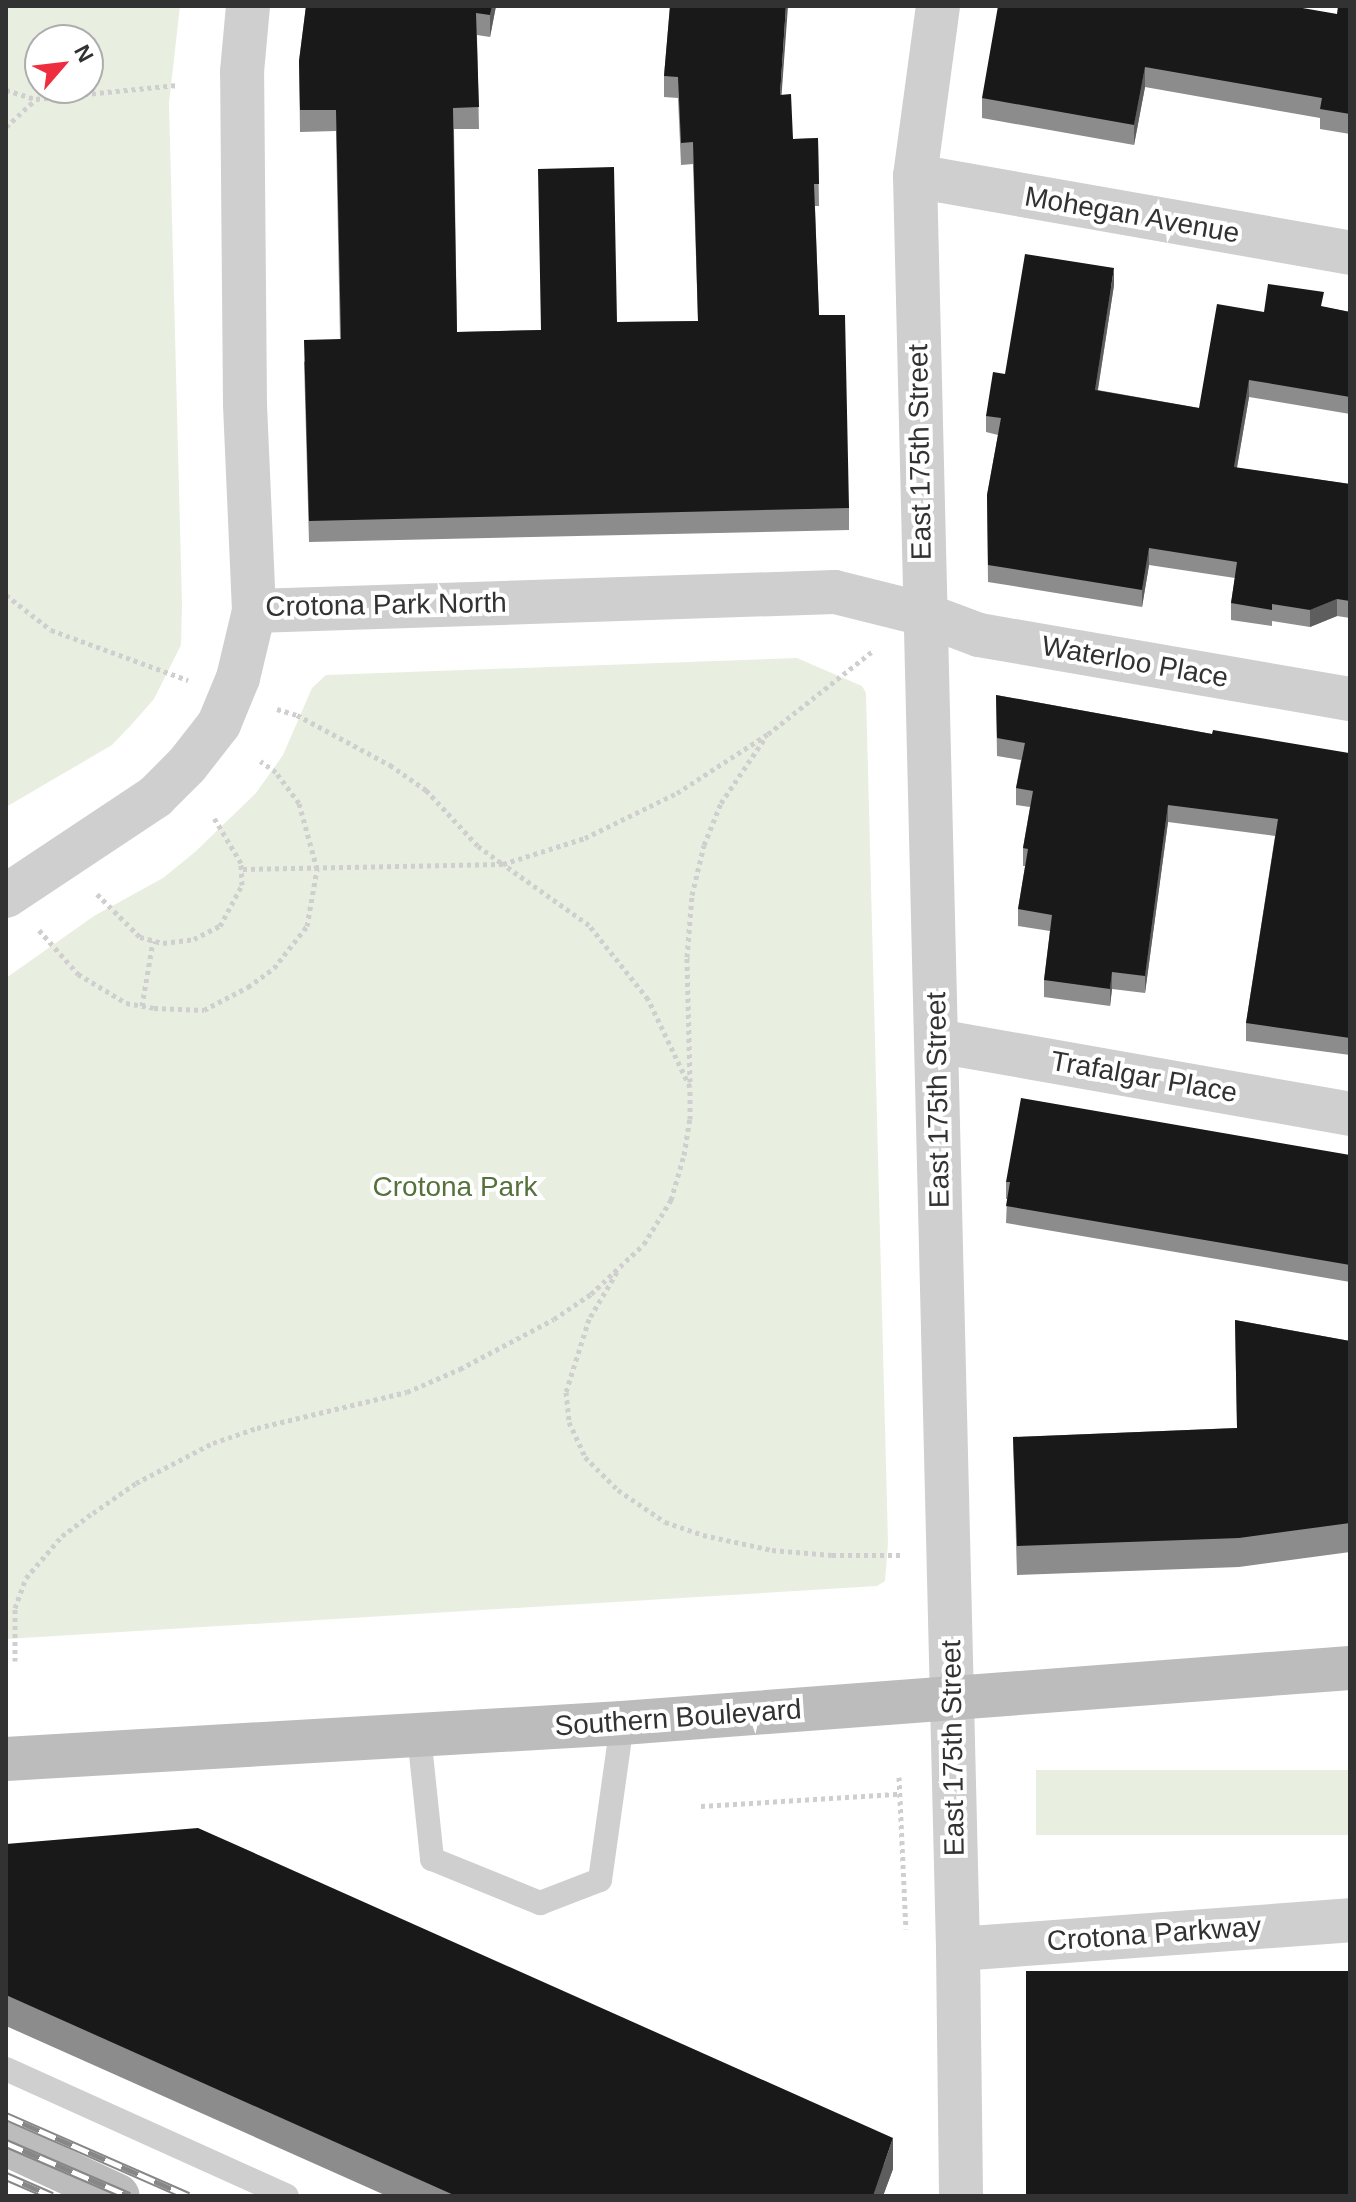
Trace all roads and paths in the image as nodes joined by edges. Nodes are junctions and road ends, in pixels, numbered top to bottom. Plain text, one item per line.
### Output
1 (248, 6) edge
2 (938, 6) edge
3 (177, 85) dead end
4 (104, 92) edge
5 (31, 104) edge
6 (6, 127) edge
7 (915, 176) junction
8 (1350, 253) edge
9 (6, 595) edge
10 (254, 611) junction
11 (923, 614) junction
12 (871, 652) dead end
13 (178, 677) dead end
14 (1350, 699) edge
15 (285, 711) dead end
16 (768, 734) junction
17 (260, 761) dead end
18 (213, 816) dead end
19 (503, 864) junction
20 (241, 869) junction
21 (317, 869) junction
22 (97, 894) dead end
23 (6, 896) edge
24 (39, 930) dead end
25 (153, 941) junction
26 (142, 1006) junction
27 (937, 1041) junction
28 (690, 1087) junction
29 (1350, 1114) edge
30 (621, 1266) junction
31 (900, 1555) dead end
32 (15, 1661) dead end
33 (1350, 1668) edge
34 (951, 1698) junction
35 (622, 1723) junction
36 (419, 1735) junction
37 (6, 1759) edge
38 (899, 1777) dead end
39 (900, 1794) junction
40 (913, 1794) dead end
41 (701, 1806) dead end
42 (1350, 1920) edge
43 (906, 1936) dead end
44 (958, 1949) junction
45 (6, 2069) edge
46 (6, 2144) edge
47 (118, 2196) edge
48 (287, 2196) edge
49 (961, 2196) edge

1 - 10 street, Crotona Park North
2 - 7 street, East 175th Street
3 - 4 path
5 - 6 path
7 - 8 street, Mohegan Avenue
7 - 11 street, East 175th Street
9 - 13 path
10 - 11 street, Crotona Park North
10 - 23 street
11 - 14 street, Waterloo Place
11 - 27 street, East 175th Street
12 - 16 path
15 - 19 path
16 - 19 path
16 - 28 path
17 - 21 path
18 - 20 path
19 - 21 path
19 - 28 path
20 - 21 path
20 - 25 path
21 - 26 path
22 - 25 path
24 - 26 path
25 - 26 path
27 - 29 street, Trafalgar Place
27 - 34 street, East 175th Street
28 - 30 path
30 - 31 path
30 - 32 path
33 - 34 main road, Southern Boulevard
34 - 35 main road, Southern Boulevard
34 - 44 street, East 175th Street
35 - 36 main road, Southern Boulevard
35 - 36 lane
36 - 37 main road, Southern Boulevard
38 - 39 path
39 - 40 path
39 - 41 path
39 - 43 path
42 - 44 street, Crotona Parkway
44 - 49 street, East 175th Street
45 - 48 lane
46 - 47 main road

